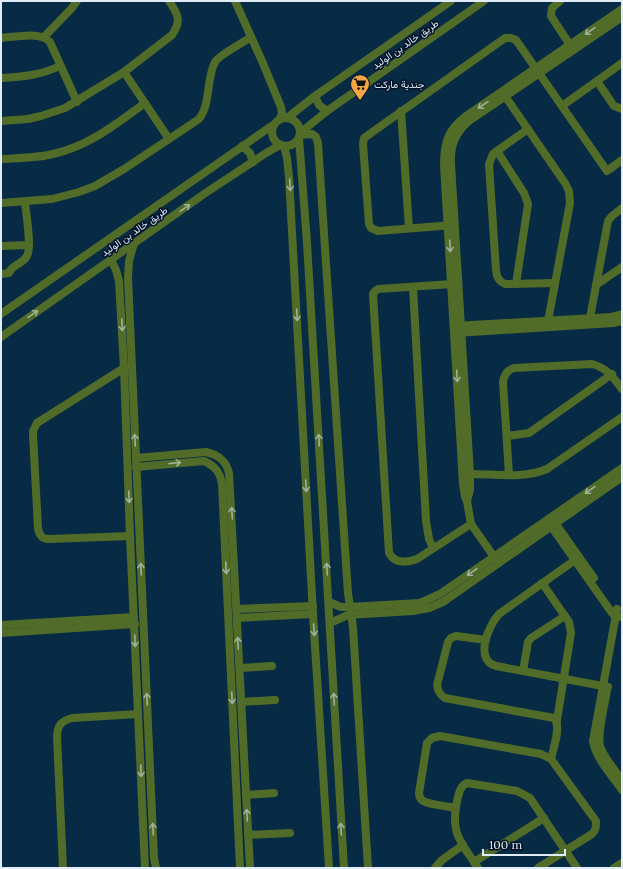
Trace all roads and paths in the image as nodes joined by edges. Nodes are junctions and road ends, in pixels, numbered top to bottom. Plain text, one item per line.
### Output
1 (77, 1) edge
2 (169, 1) edge
3 (235, 1) edge
4 (241, 1) edge
5 (451, 1) edge
6 (484, 1) edge
7 (560, 1) edge
8 (622, 9) edge
9 (622, 17) edge
10 (44, 37) junction
11 (251, 37) junction
12 (1, 38) edge
13 (570, 45) junction
14 (561, 55) junction
15 (622, 63) edge
16 (60, 66) junction
17 (538, 71) junction
18 (124, 72) junction
19 (1, 78) edge
20 (597, 81) junction
21 (316, 96) junction
22 (506, 96) junction
23 (77, 102) junction
24 (145, 103) junction
25 (562, 106) junction
26 (622, 109) edge
27 (327, 111) junction
28 (401, 111) junction
29 (284, 118) junction
30 (1, 121) edge
31 (273, 125) junction
32 (528, 129) junction
33 (300, 135) junction
34 (169, 139) junction
35 (242, 146) junction
36 (282, 146) junction
37 (497, 151) junction
38 (1, 159) edge
39 (622, 160) edge
40 (253, 162) junction
41 (26, 202) junction
42 (1, 203) edge
43 (622, 208) edge
44 (452, 225) junction
45 (409, 228) junction
46 (134, 244) junction
47 (29, 245) junction
48 (1, 246) edge
49 (111, 260) junction
50 (622, 267) edge
51 (1, 274) edge
52 (555, 283) junction
53 (452, 284) junction
54 (516, 284) junction
55 (596, 285) junction
56 (413, 287) junction
57 (120, 306) junction
58 (129, 306) junction
59 (1, 314) edge
60 (621, 317) edge
61 (590, 318) junction
62 (548, 321) junction
63 (458, 330) junction
64 (1, 337) edge
65 (124, 368) junction
66 (612, 374) junction
67 (622, 389) edge
68 (622, 417) edge
69 (507, 436) junction
70 (136, 458) junction
71 (136, 467) junction
72 (622, 468) edge
73 (470, 474) junction
74 (509, 475) junction
75 (622, 477) edge
76 (467, 501) junction
77 (551, 522) junction
78 (471, 524) junction
79 (130, 536) junction
80 (229, 545) junction
81 (433, 548) junction
82 (496, 560) junction
83 (575, 560) junction
84 (542, 583) junction
85 (329, 602) junction
86 (237, 609) junction
87 (313, 610) junction
88 (350, 611) junction
89 (619, 613) edge
90 (565, 616) junction
91 (237, 618) junction
92 (135, 621) junction
93 (330, 623) junction
94 (1, 625) edge
95 (1, 633) edge
96 (486, 640) junction
97 (272, 666) dead end
98 (240, 668) junction
99 (523, 671) junction
100 (564, 679) junction
101 (231, 683) junction
102 (240, 683) junction
103 (605, 687) junction
104 (275, 700) dead end
105 (242, 702) junction
106 (138, 714) junction
107 (556, 720) junction
108 (551, 759) junction
109 (622, 780) edge
110 (622, 790) edge
111 (274, 794) dead end
112 (246, 795) junction
113 (456, 808) junction
114 (544, 818) junction
115 (290, 833) dead end
116 (248, 834) junction
117 (463, 845) junction
118 (566, 851) junction
119 (622, 863) edge
120 (476, 865) edge
121 (63, 868) edge
122 (145, 868) edge
123 (156, 868) edge
124 (240, 868) edge
125 (250, 868) edge
126 (329, 868) edge
127 (344, 868) edge
128 (368, 868) edge
129 (435, 868) edge
130 (538, 868) edge
131 (577, 868) edge
132 (614, 868) edge

1 - 10 street
2 - 18 street
3 - 11 street
4 - 29 street
5 - 21 street, طريق خالد بن الوليد
6 - 27 street, طريق خالد بن الوليد
7 - 13 street
8 -> 13 street
9 - 14 street
10 - 12 street
10 - 16 street
11 - 29 street
11 - 34 street
13 - 14 street
14 - 17 street
15 - 20 street
16 - 19 street
16 - 23 street
17 - 22 street
17 - 25 street
17 - 28 street
17 -> 44 street
18 - 23 street
18 - 24 street
20 - 25 street
20 - 26 street
21 - 27 street
21 - 29 street, طريق خالد بن الوليد
22 - 32 street
22 - 44 street
23 - 30 street
24 - 34 street
24 - 38 street
25 - 39 street
27 - 33 street, طريق خالد بن الوليد
28 - 45 street
28 - 45 street
29 - 31 street
29 - 33 street
31 - 35 street, طريق خالد بن الوليد
31 - 36 street
32 - 37 street
32 - 52 street
33 - 36 street
85 -> 33 street
33 - 88 street
34 - 41 street
35 - 40 street
35 - 59 street, طريق خالد بن الوليد
36 - 40 street, طريق خالد بن الوليد
36 -> 87 street
37 - 54 street
37 - 54 street
46 -> 40 street, طريق خالد بن الوليد
41 - 42 street
41 - 47 street
43 - 55 street
44 - 45 street
44 -> 53 street
44 - 63 street
46 - 49 street, طريق خالد بن الوليد
46 - 58 street
47 - 48 street
47 - 51 street
49 - 57 street
64 -> 49 street, طريق خالد بن الوليد
50 - 55 street
52 - 54 street
52 - 62 street
53 - 56 street
53 - 63 street
55 - 61 street
56 - 81 street
56 - 81 street
57 - 58 street
57 -> 65 street
70 -> 58 street
60 - 61 street
60 - 63 street
61 - 62 street
62 - 63 street
63 - 73 street
63 -> 76 street
65 -> 79 street
65 - 79 street
66 - 67 street
66 - 69 street
66 - 69 street
68 - 74 street
69 - 74 street
70 - 71 street
80 -> 70 street
71 -> 80 street
123 -> 71 street
72 -> 77 street
73 - 74 street
73 - 76 street
75 - 77 street
76 - 78 street
77 - 82 street
77 - 83 street
77 - 89 street
78 - 81 street
78 - 82 street
79 - 92 street
80 - 86 street
80 -> 101 street
82 - 88 street
83 - 84 street
83 - 89 street
84 - 90 street
84 - 96 street
85 - 88 street
85 - 93 street
86 - 87 street
86 - 91 street
87 - 91 street
87 -> 126 street
88 - 93 street
88 - 128 street
89 - 103 street
90 - 99 street
90 - 100 street
98 -> 91 street
92 - 94 street
92 - 95 street
92 -> 106 street
127 -> 93 street
96 - 99 street
96 - 107 street
97 - 98 street
98 - 102 street
99 - 100 street
100 - 103 street
100 - 107 street
101 - 102 street
101 -> 124 street
102 - 105 street
103 - 109 street
103 - 110 street
104 - 105 street
105 - 112 street
106 - 121 street
106 -> 122 street
107 - 108 street
108 - 113 street
108 - 118 street
111 - 112 street
116 -> 112 street
113 - 114 street
113 - 117 street
114 - 118 street
114 - 120 street
115 - 116 street
116 - 125 street
117 - 120 street
117 - 129 street
118 - 130 street
118 - 131 street
119 - 132 street

